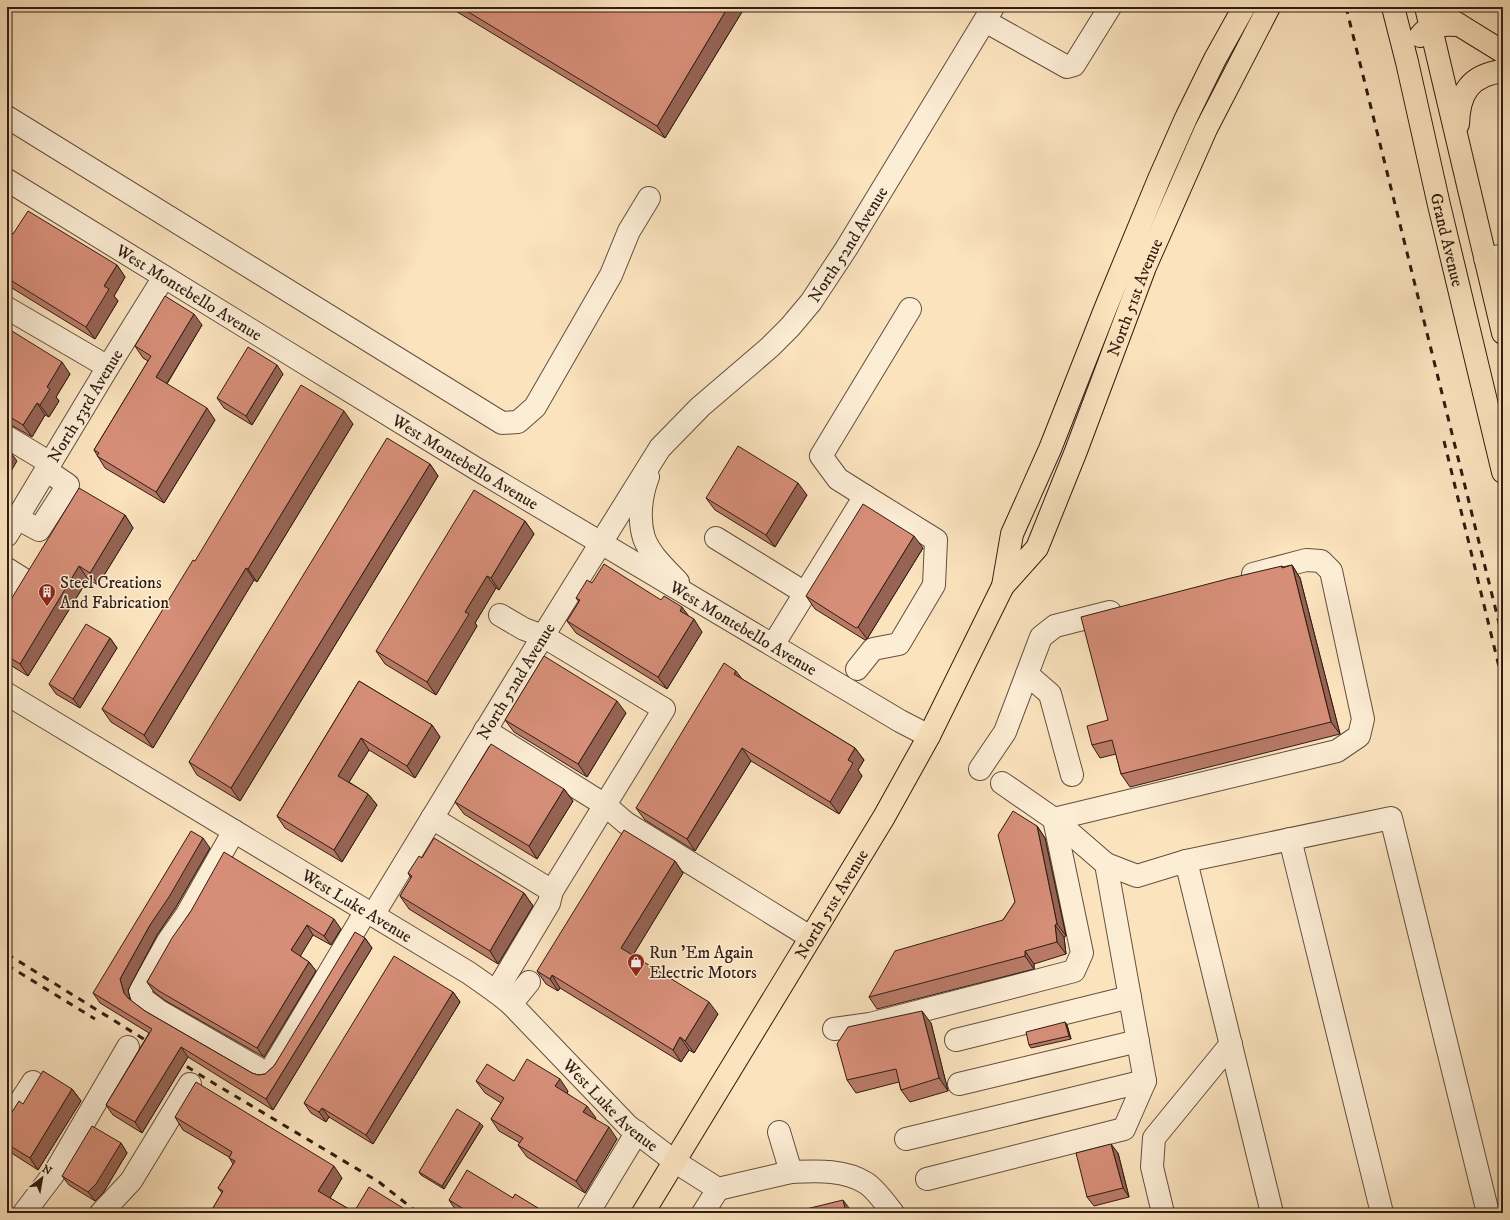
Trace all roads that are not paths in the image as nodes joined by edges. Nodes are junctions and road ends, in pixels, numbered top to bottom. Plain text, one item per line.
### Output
1 (1110, 7) edge
2 (1244, 7) edge
3 (1269, 7) edge
4 (1393, 7) edge
5 (989, 14) edge
6 (1429, 14) edge
7 (1503, 52) edge
8 (1407, 62) junction
9 (1503, 71) edge
10 (7, 117) edge
11 (1458, 139) junction
12 (7, 180) edge
13 (649, 198) dead end
14 (1494, 257) edge
15 (164, 277) junction
16 (7, 308) edge
17 (910, 309) dead end
18 (1503, 333) edge
19 (108, 367) junction
20 (7, 437) edge
21 (660, 448) junction
22 (48, 467) junction
23 (1503, 472) edge
24 (865, 496) junction
25 (12, 526) edge
26 (716, 538) dead end
27 (600, 544) junction
28 (7, 569) edge
29 (1237, 578) edge
30 (1002, 586) junction
31 (805, 593) junction
32 (692, 596) junction
33 (7, 606) edge
34 (1131, 606) edge
35 (500, 615) dead end
36 (543, 636) junction
37 (773, 645) junction
38 (857, 670) dead end
39 (1027, 674) junction
40 (7, 694) edge
41 (485, 730) junction
42 (929, 736) junction
43 (980, 769) dead end
44 (1072, 775) dead end
45 (1002, 782) dead end
46 (604, 805) junction
47 (432, 818) junction
48 (1054, 819) junction
49 (234, 831) junction
50 (1290, 839) junction
51 (1186, 861) junction
52 (1106, 864) junction
53 (552, 891) junction
54 (370, 913) junction
55 (810, 937) junction
56 (529, 982) dead end
57 (1130, 997) junction
58 (503, 998) junction
59 (834, 1029) dead end
60 (956, 1040) dead end
61 (1138, 1041) junction
62 (1231, 1044) junction
63 (128, 1047) dead end
64 (33, 1082) dead end
65 (1144, 1082) junction
66 (190, 1084) dead end
67 (959, 1084) dead end
68 (7, 1122) edge
69 (637, 1132) junction
70 (779, 1132) dead end
71 (906, 1139) dead end
72 (674, 1161) junction
73 (791, 1172) junction
74 (927, 1179) dead end
75 (718, 1189) junction
76 (24, 1213) edge
77 (101, 1213) edge
78 (588, 1213) edge
79 (643, 1213) edge
80 (703, 1213) edge
81 (893, 1213) edge
82 (1163, 1213) edge
83 (1272, 1213) edge
84 (1382, 1213) edge
85 (1488, 1213) edge

1 - 5 street
2 - 30 main road, North 51st Avenue
3 - 30 main road, North 51st Avenue
4 - 8 main road, Grand Avenue
5 - 21 street, North 52nd Avenue
6 - 7 main road
6 - 8 main road
6 - 11 main road, Grand Avenue
8 - 23 main road, Grand Avenue
9 - 11 main road
10 - 13 street
11 - 14 main road, Grand Avenue
12 - 15 street, West Montebello Avenue
14 - 18 main road, Grand Avenue
15 - 19 street, North 53rd Avenue
15 - 27 street, West Montebello Avenue
16 - 19 street
17 - 24 street
19 - 22 street, North 53rd Avenue
20 - 22 street
21 - 27 street, North 52nd Avenue
21 - 32 street, North 52nd Avenue
22 - 25 street, North 53rd Avenue
24 - 31 street
24 - 38 street
26 - 31 street
27 - 32 street, West Montebello Avenue
27 - 36 street, North 52nd Avenue
28 - 33 street
29 - 48 street
30 - 42 main road, North 51st Avenue
31 - 37 street
32 - 37 street, West Montebello Avenue
34 - 39 street
35 - 36 street
36 - 41 street, North 52nd Avenue
36 - 46 street
37 - 42 street, West Montebello Avenue
39 - 43 street
39 - 44 street
40 - 49 street, West Luke Avenue
41 - 46 street
41 - 47 street, North 52nd Avenue
42 - 55 main road, North 51st Avenue
45 - 48 street
46 - 53 street
46 - 55 street
47 - 53 street
47 - 54 street, North 52nd Avenue
48 - 52 street
48 - 59 street
49 - 54 street, West Luke Avenue
49 - 54 street, North 52nd Avenue
50 - 51 street
50 - 84 street
50 - 85 street
51 - 52 street
51 - 62 street
52 - 57 street
53 - 58 street
54 - 58 street, West Luke Avenue
55 - 72 main road, North 51st Avenue
56 - 58 street
57 - 60 street
57 - 61 street
58 - 69 street, West Luke Avenue
61 - 65 street
61 - 67 street
62 - 82 street
62 - 83 street
63 - 76 street
64 - 68 street
65 - 71 street
65 - 74 street
66 - 77 street
69 - 72 street, West Luke Avenue
69 - 78 street
70 - 73 street
72 - 75 street, West Luke Avenue
72 - 79 main road, North 51st Avenue
73 - 75 street
73 - 81 street
75 - 80 street

